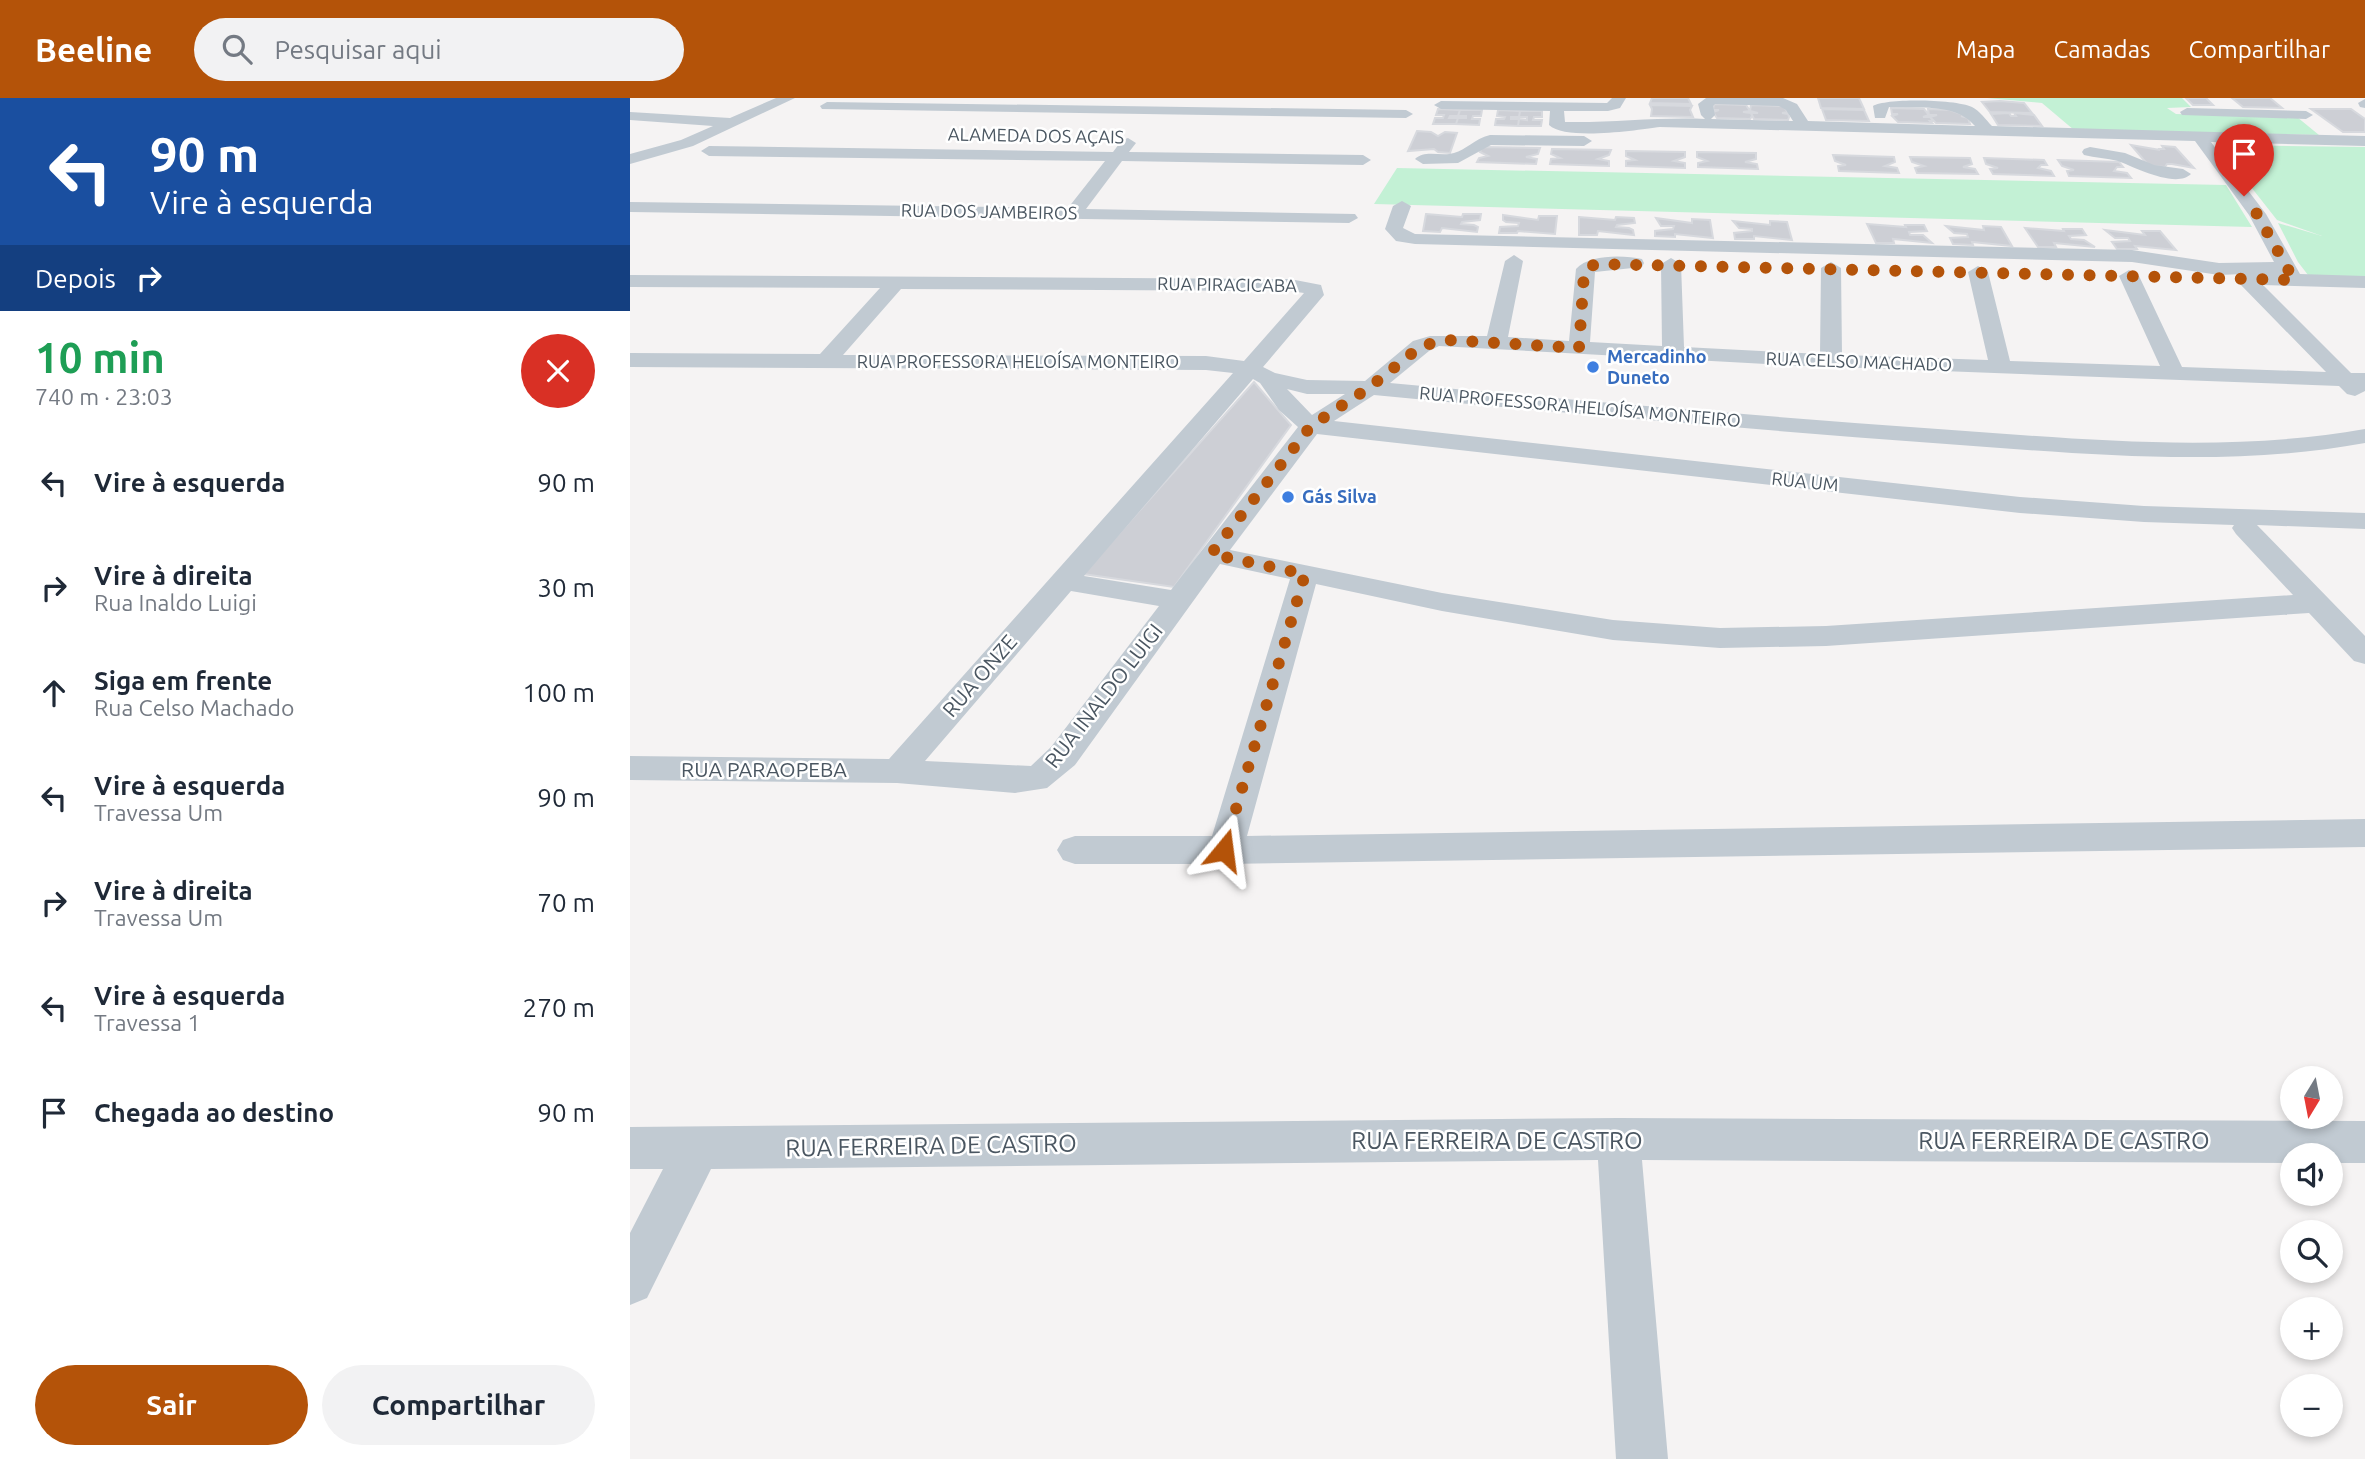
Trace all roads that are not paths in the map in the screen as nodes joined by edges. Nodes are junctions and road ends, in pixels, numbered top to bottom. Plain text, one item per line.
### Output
1 (642, 98) edge
2 (788, 98) edge
3 (1446, 98) edge
4 (1619, 98) edge
5 (2217, 98) edge
6 (2295, 98) edge
7 (1729, 99) edge
8 (1902, 100) edge
9 (630, 104) edge
10 (1148, 104) edge
11 (1488, 105) junction
12 (827, 106) dead end
13 (1557, 106) junction
14 (2188, 111) dead end
15 (2234, 112) junction
16 (1406, 114) dead end
17 (2306, 114) junction
18 (1708, 115) dead end
19 (1880, 115) dead end
20 (2048, 115) dead end
21 (630, 116) edge
22 (733, 123) junction
23 (1486, 123) dead end
24 (1803, 126) junction
25 (1989, 131) junction
26 (2073, 134) junction
27 (2200, 137) junction
28 (2341, 140) junction
29 (2365, 141) edge
30 (1631, 142) dead end
31 (709, 151) dead end
32 (1110, 156) junction
33 (630, 159) edge
34 (1423, 159) dead end
35 (1363, 160) dead end
36 (2183, 174) dead end
37 (1402, 206) dead end
38 (630, 207) edge
39 (1067, 213) junction
40 (1349, 218) dead end
41 (2272, 242) junction
42 (1514, 261) dead end
43 (2182, 263) junction
44 (1671, 264) junction
45 (1978, 272) dead end
46 (2290, 274) junction
47 (2246, 279) junction
48 (630, 281) edge
49 (2365, 282) edge
50 (895, 283) junction
51 (1496, 342) junction
52 (1579, 348) junction
53 (1673, 353) junction
54 (630, 360) edge
55 (826, 361) junction
56 (1831, 361) junction
57 (2001, 367) junction
58 (2174, 372) junction
59 (1260, 374) junction
60 (2356, 380) edge
61 (1370, 387) junction
62 (2365, 402) edge
63 (1311, 426) junction
64 (2365, 436) edge
65 (2365, 521) edge
66 (2245, 528) dead end
67 (1211, 554) junction
68 (1305, 574) junction
69 (1063, 581) junction
70 (1180, 597) junction
71 (2318, 603) junction
72 (2365, 654) edge
73 (630, 768) edge
74 (897, 771) junction
75 (2365, 833) edge
76 (1075, 850) dead end
77 (1224, 850) junction
78 (1618, 1139) junction
79 (2365, 1142) edge
80 (698, 1148) junction
81 (630, 1149) edge
82 (630, 1281) edge
83 (1642, 1459) edge

1 - 9 street
2 - 22 street
3 - 11 street
4 - 13 street
5 - 15 street
6 - 17 street
7 - 18 street
7 - 24 street
8 - 19 street
8 - 25 street
10 - 12 street
10 - 16 street
10 - 32 street
11 - 13 street
11 - 23 street
13 - 24 street
14 - 15 street
15 - 17 street
17 - 28 street
20 - 26 street
21 - 22 street
22 - 33 street
24 - 25 street
25 - 26 street
26 - 27 street
26 - 36 street
27 - 28 street
27 - 41 street
28 - 29 street
30 - 34 street
31 - 32 street, ALAMEDA DOS AÇAIS
32 - 35 street, ALAMEDA DOS AÇAIS
32 - 39 street
37 - 43 street
38 - 39 street, RUA DOS JAMBEIROS
39 - 40 street, RUA DOS JAMBEIROS
41 - 43 street
41 - 46 street
42 - 51 street
43 - 46 street
44 - 52 street
44 - 53 street
44 - 56 street
45 - 57 street
46 - 47 street
46 - 49 street
47 - 58 street
47 - 60 street
48 - 50 street, RUA PIRACICABA
50 - 55 street
50 - 59 street, RUA PIRACICABA
51 - 52 street, RUA CELSO MACHADO
51 - 61 street, RUA CELSO MACHADO
52 - 53 street, RUA CELSO MACHADO
53 - 56 street, RUA CELSO MACHADO
54 - 55 street, RUA PROFESSORA HELOÍSA MONTEIRO
55 - 59 street, RUA PROFESSORA HELOÍSA MONTEIRO
56 - 57 street, RUA CELSO MACHADO
57 - 58 street, RUA CELSO MACHADO
58 - 60 street, RUA CELSO MACHADO
59 - 61 street, RUA PROFESSORA HELOÍSA MONTEIRO
59 - 63 street
59 - 69 street, RUA PIRACICABA
60 - 62 street
61 - 63 street, RUA INALDO LUIGI
61 - 64 street, RUA PROFESSORA HELOÍSA MONTEIRO
63 - 65 street, RUA UM
63 - 67 street, RUA INALDO LUIGI
66 - 71 street
67 - 68 street
67 - 70 street, RUA INALDO LUIGI
68 - 71 street
68 - 77 street
69 - 70 street
69 - 74 street, RUA ONZE
70 - 74 street, RUA INALDO LUIGI
71 - 72 street
73 - 74 street, RUA PARAOPEBA
75 - 77 street
76 - 77 street
78 - 79 street, RUA FERREIRA DE CASTRO
78 - 80 street, RUA FERREIRA DE CASTRO
78 - 83 street
80 - 81 street, RUA FERREIRA DE CASTRO
80 - 82 street

